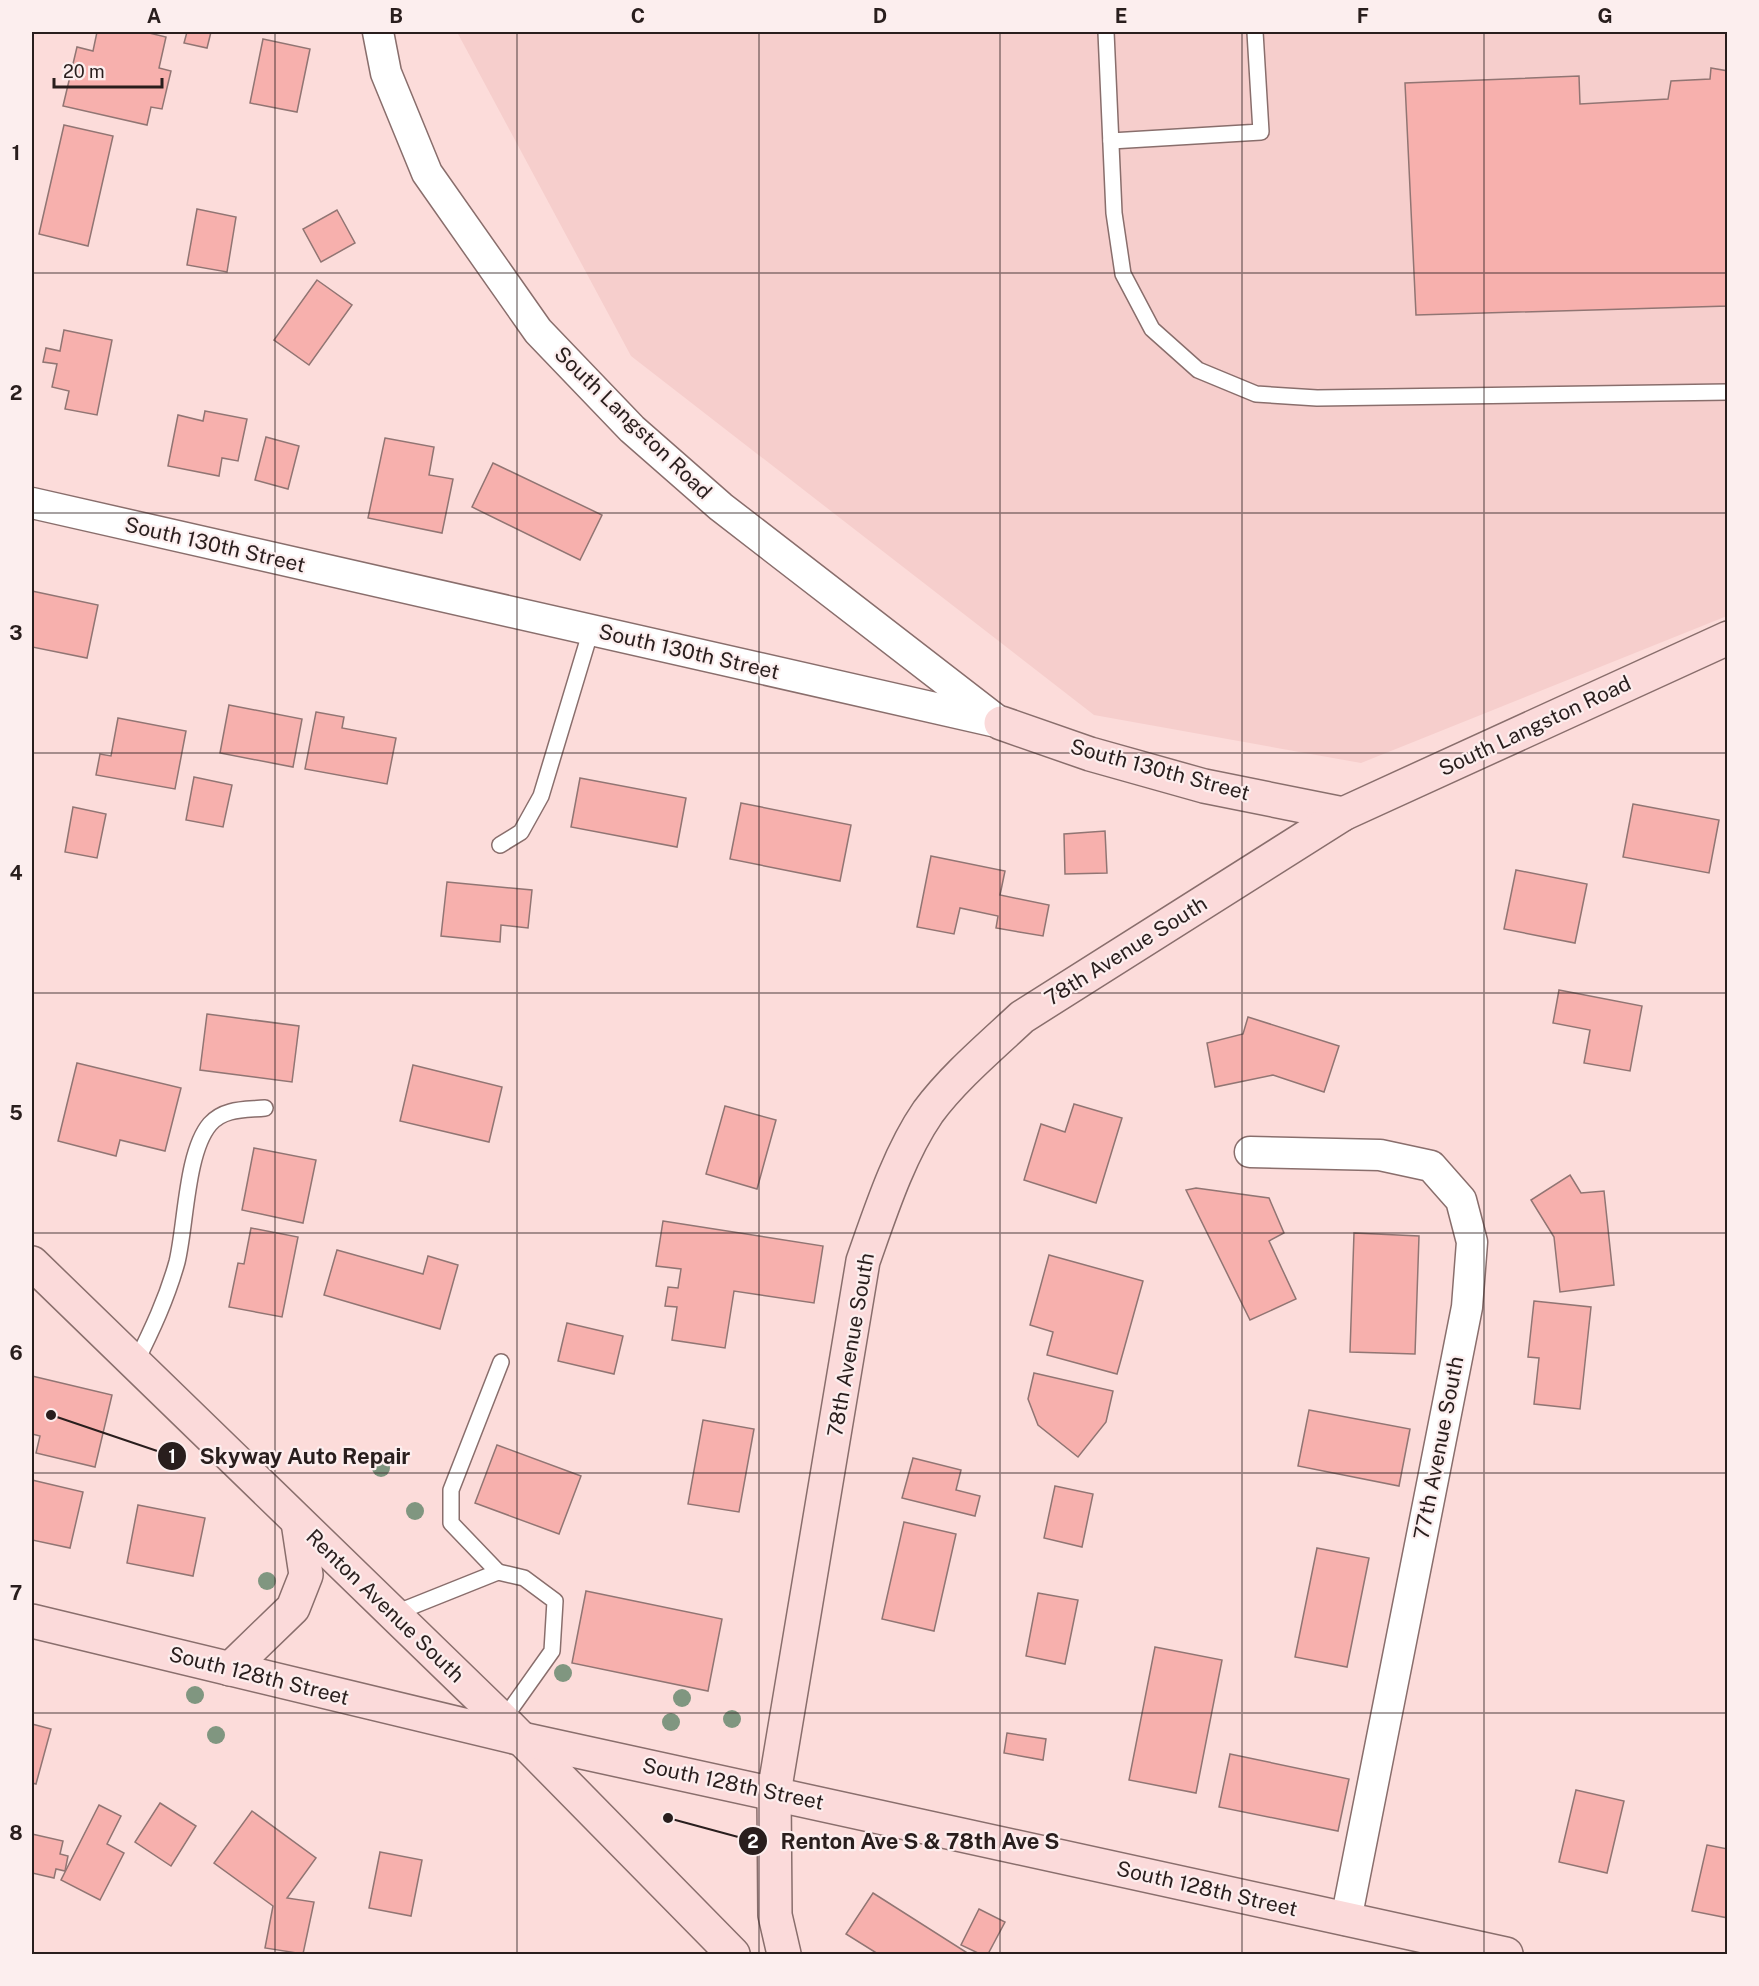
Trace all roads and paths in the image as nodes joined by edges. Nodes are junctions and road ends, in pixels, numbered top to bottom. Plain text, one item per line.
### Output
1 (378, 32) edge
2 (1106, 32) edge
3 (1255, 32) edge
4 (1111, 141) junction
5 (1728, 392) edge
6 (32, 503) edge
7 (591, 630) junction
8 (1728, 638) edge
9 (1001, 723) junction
10 (1343, 814) junction
11 (500, 845) dead end
12 (265, 1108) dead end
13 (1250, 1152) dead end
14 (32, 1263) edge
15 (501, 1362) dead end
16 (135, 1364) junction
17 (298, 1522) junction
18 (498, 1572) junction
19 (393, 1614) junction
20 (32, 1621) edge
21 (231, 1669) junction
22 (512, 1730) junction
23 (774, 1793) junction
24 (1346, 1920) junction
25 (733, 1954) edge
26 (784, 1954) edge
27 (1506, 1954) edge

1 - 9 street, South Langston Road
2 - 4 lane
3 - 4 lane
4 - 5 lane
6 - 7 street, South 130th Street
7 - 9 street, South 130th Street
7 - 11 lane
8 - 10 street, South Langston Road
9 - 10 street, South 130th Street
10 - 23 street, 78th Avenue South
12 - 16 lane
13 - 24 street, 77th Avenue South
14 - 16 street, Renton Avenue South
15 - 18 lane
16 - 17 street, Renton Avenue South
17 - 19 street, Renton Avenue South
17 - 21 street
18 - 19 lane
18 - 22 lane
19 - 22 street, Renton Avenue South
20 - 21 street, South 128th Street
21 - 22 street, South 128th Street
22 - 23 street, South 128th Street
22 - 25 street, Renton Avenue South
23 - 24 street, South 128th Street
23 - 26 street, 78th Avenue South
24 - 27 street, South 128th Street

